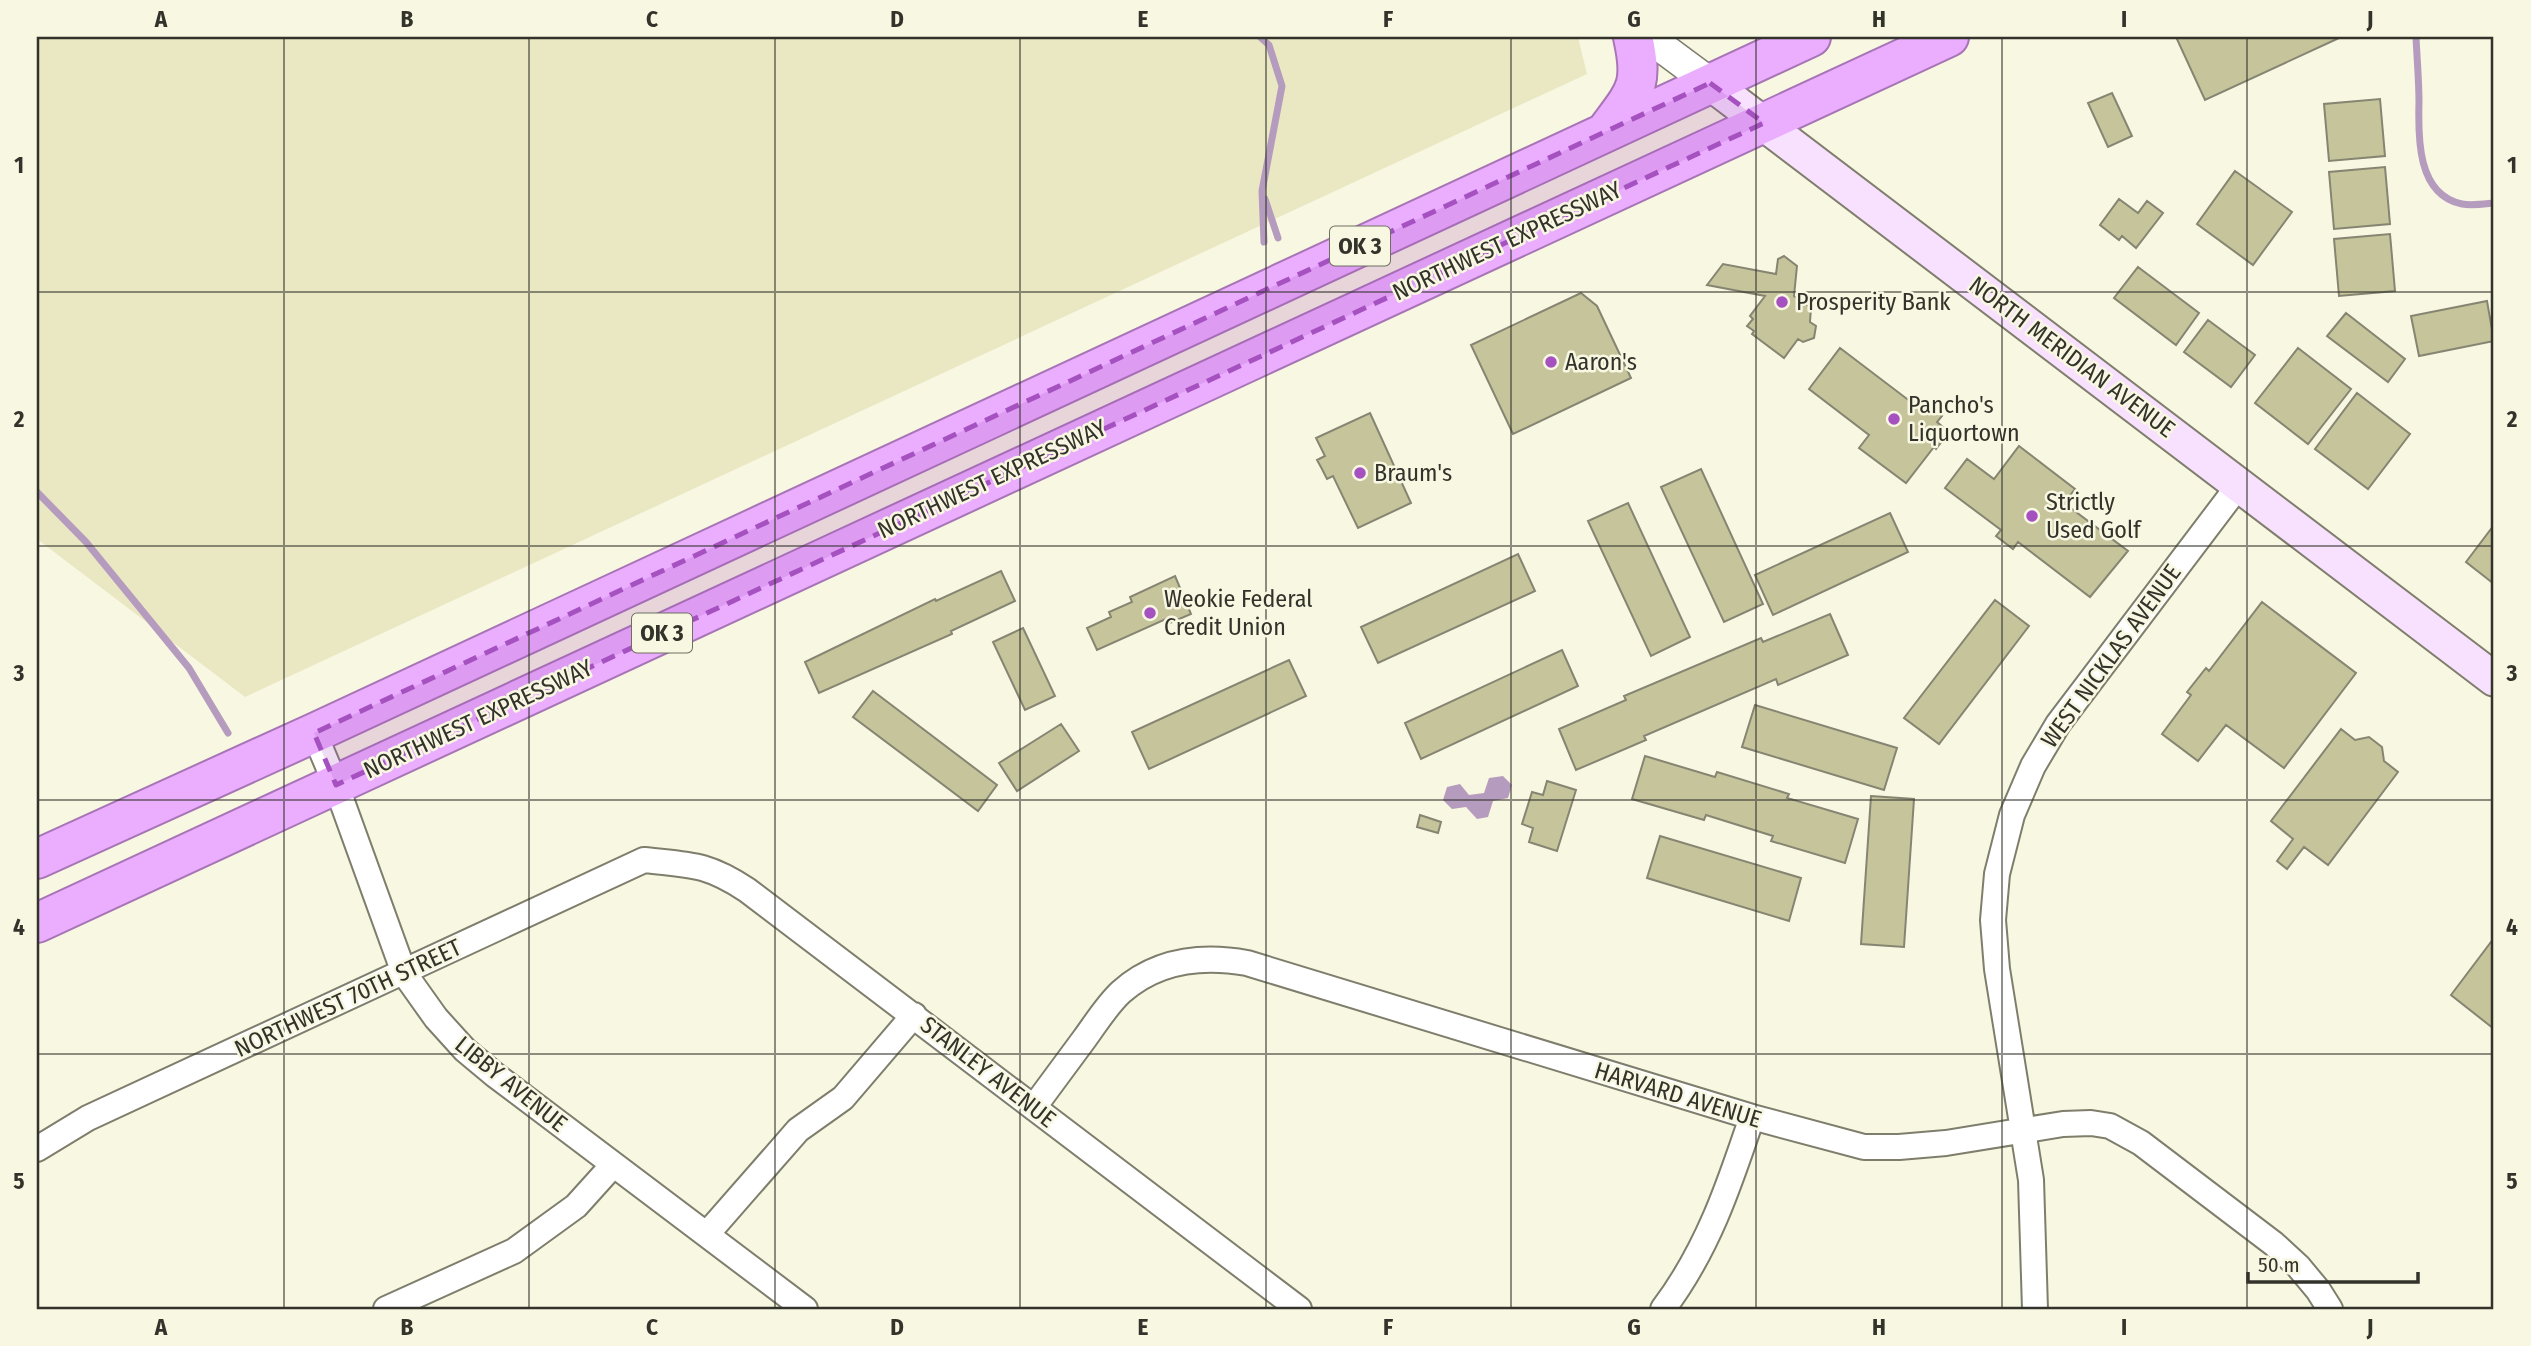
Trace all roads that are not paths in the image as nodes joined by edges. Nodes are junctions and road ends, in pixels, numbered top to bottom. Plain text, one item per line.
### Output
1 (1633, 37) edge
2 (1648, 37) edge
3 (1811, 37) edge
4 (1948, 37) edge
5 (1710, 83) junction
6 (1764, 123) junction
7 (1605, 132) junction
8 (964, 429) junction
9 (988, 481) junction
10 (2239, 485) junction
11 (2494, 679) edge
12 (314, 733) junction
13 (336, 785) junction
14 (37, 859) edge
15 (665, 862) joint
16 (37, 923) edge
17 (404, 973) junction
18 (914, 1015) junction
19 (1034, 1107) junction
20 (1752, 1117) junction
21 (2023, 1131) junction
22 (37, 1149) edge
23 (613, 1165) junction
24 (706, 1234) junction
25 (386, 1309) edge
26 (805, 1309) edge
27 (1299, 1309) edge
28 (1663, 1309) edge
29 (2035, 1309) edge
30 (2330, 1309) edge

1 - 7 highway
2 - 5 street, NORTH MERIDIAN AVENUE
3 - 5 highway, OK 3
4 - 6 highway, NORTHWEST EXPRESSWAY / OK 3
5 - 6 main road, NORTH MERIDIAN AVENUE
5 - 7 highway, OK 3
6 - 9 highway, NORTHWEST EXPRESSWAY / OK 3
6 - 10 main road, NORTH MERIDIAN AVENUE
7 - 8 highway, OK 3
8 - 9 highway
8 - 12 highway, OK 3
9 - 13 highway, NORTHWEST EXPRESSWAY / OK 3
10 - 11 main road, NORTH MERIDIAN AVENUE
10 - 21 street, WEST NICKLAS AVENUE
12 - 13 street, LIBBY AVENUE
12 - 14 highway, OK 3
13 - 16 highway, NORTHWEST EXPRESSWAY / OK 3
13 - 17 street, LIBBY AVENUE
15 - 17 street, NORTHWEST 70TH STREET
15 - 18 street, STANLEY AVENUE
17 - 22 street, NORTHWEST 70TH STREET
17 - 23 street, LIBBY AVENUE
18 - 19 street, STANLEY AVENUE
18 - 24 street
19 - 20 street, HARVARD AVENUE
19 - 27 street, STANLEY AVENUE
20 - 21 street, HARVARD AVENUE
20 - 28 street
21 - 29 street, WEST NICKLAS AVENUE
21 - 30 street, HARVARD AVENUE
23 - 24 street, LIBBY AVENUE
23 - 25 street
24 - 26 street, LIBBY AVENUE

